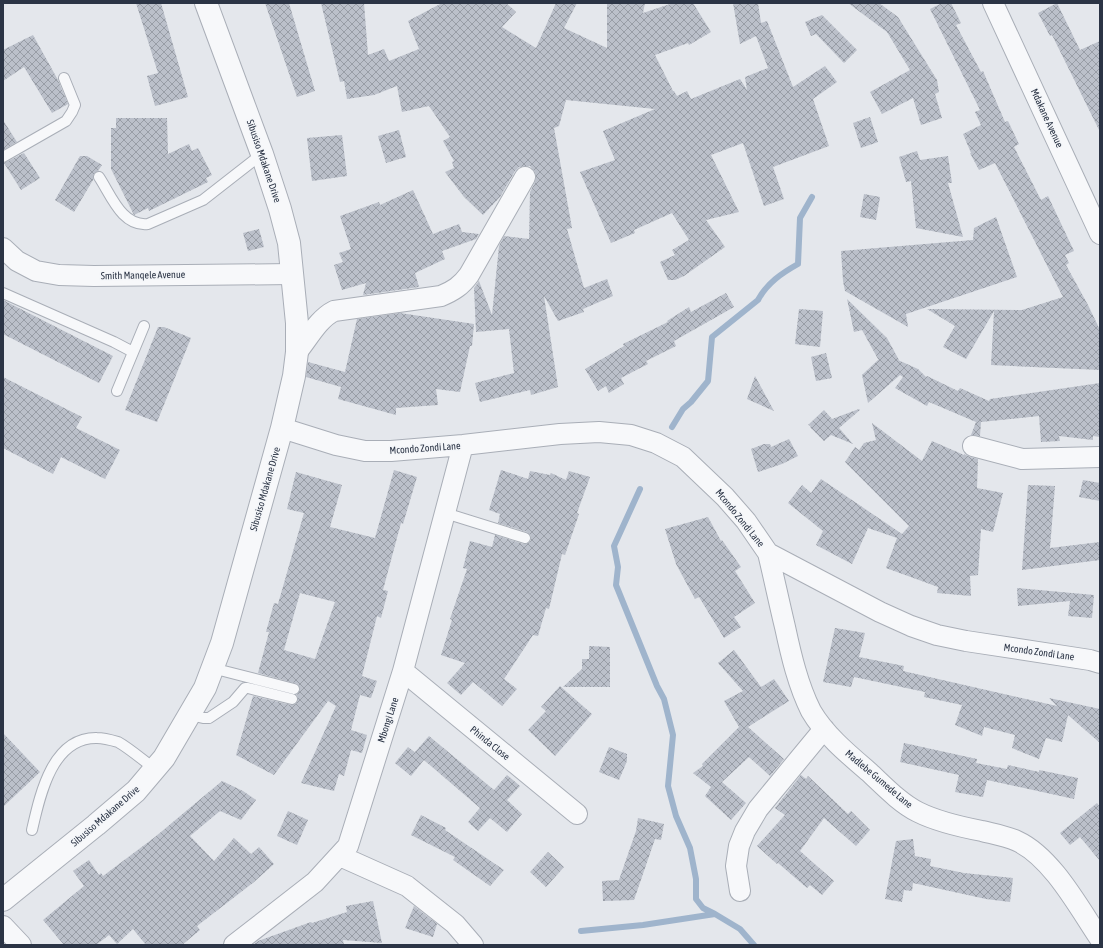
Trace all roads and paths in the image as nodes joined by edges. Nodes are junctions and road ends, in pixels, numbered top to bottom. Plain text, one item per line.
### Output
1 (206, 3) edge
2 (993, 3) edge
3 (64, 78) dead end
4 (262, 154) junction
5 (3, 157) edge
6 (99, 177) dead end
7 (525, 177) dead end
8 (1100, 234) edge
9 (4, 251) edge
10 (292, 274) junction
11 (3, 293) edge
12 (144, 326) dead end
13 (133, 352) junction
14 (297, 352) junction
15 (117, 391) dead end
16 (282, 428) junction
17 (463, 445) junction
18 (973, 446) dead end
19 (1100, 457) edge
20 (445, 513) junction
21 (525, 538) dead end
22 (768, 553) junction
23 (1100, 664) edge
24 (212, 668) junction
25 (403, 671) junction
26 (190, 715) junction
27 (824, 729) junction
28 (155, 769) junction
29 (577, 814) dead end
30 (32, 830) dead end
31 (340, 856) junction
32 (740, 891) dead end
33 (3, 900) edge
34 (3, 926) edge
35 (1100, 940) edge
36 (21, 945) edge
37 (234, 945) edge
38 (473, 945) edge

1 - 4 street, Sibusiso Mdakane Drive
2 - 8 street, Mdakane Avenue
3 - 5 lane
4 - 6 lane
4 - 10 street, Sibusiso Mdakane Drive
7 - 14 street
9 - 10 street, Smith Manqele Avenue
10 - 14 street, Sibusiso Mdakane Drive
11 - 13 lane
12 - 13 lane
13 - 15 lane
14 - 16 street, Sibusiso Mdakane Drive
16 - 17 street, Mcondo Zondi Lane
16 - 24 street, Sibusiso Mdakane Drive
17 - 20 street, Mbongi Lane
17 - 22 street, Mcondo Zondi Lane
18 - 19 street
20 - 21 lane
20 - 25 street, Mbongi Lane
22 - 23 street, Mcondo Zondi Lane
22 - 27 street, Madlebe Gumede Lane
24 - 26 street, Sibusiso Mdakane Drive
24 - 26 lane
25 - 29 street, Phinda Close
25 - 31 street, Mbongi Lane
26 - 28 street, Sibusiso Mdakane Drive
27 - 32 street
27 - 35 street, Madlebe Gumede Lane
28 - 30 lane
28 - 33 street, Sibusiso Mdakane Drive
31 - 37 street, Mbongi Lane
31 - 38 street
34 - 36 street

